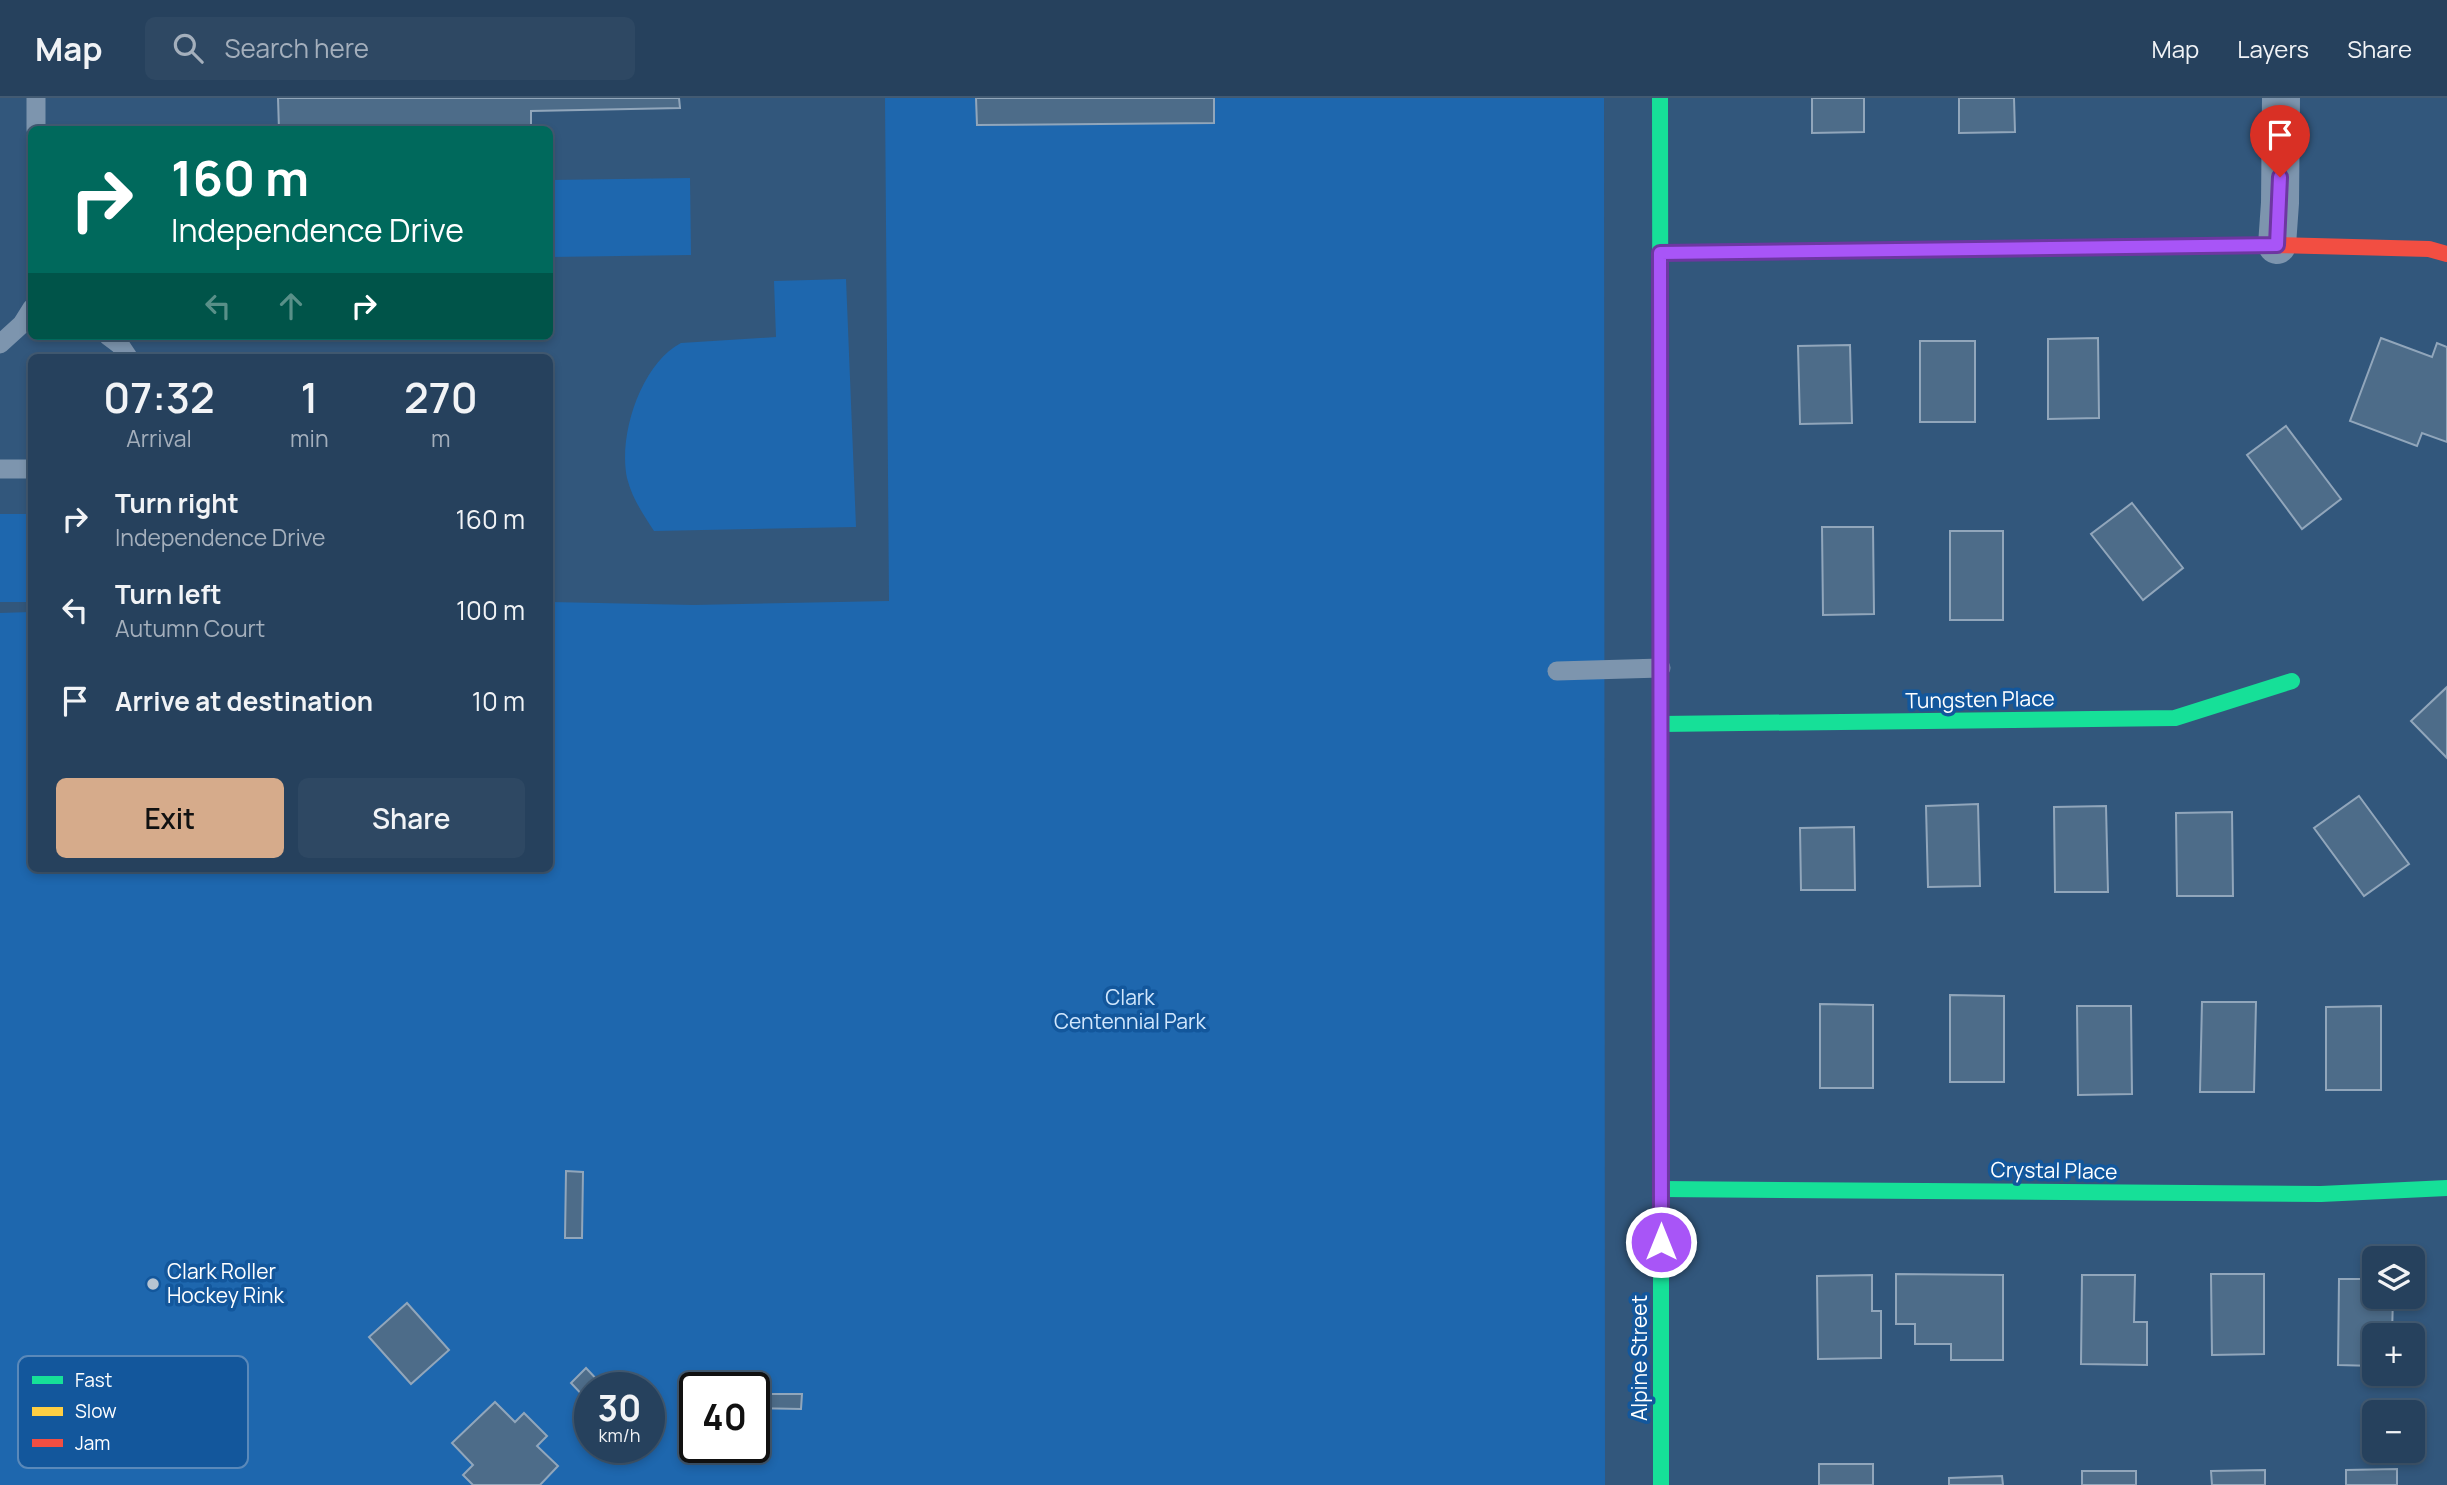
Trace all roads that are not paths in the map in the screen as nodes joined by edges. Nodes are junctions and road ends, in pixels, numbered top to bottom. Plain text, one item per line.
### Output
1 (36, 98) edge
2 (1660, 98) edge
3 (2281, 98) edge
4 (36, 126) edge
5 (2277, 245) junction
6 (1660, 253) junction
7 (2447, 254) edge
8 (28, 314) edge
9 (113, 340) edge
10 (0, 344) edge
11 (126, 354) edge
12 (0, 469) edge
13 (28, 469) edge
14 (1661, 668) junction
15 (1557, 671) dead end
16 (2292, 681) dead end
17 (1661, 724) junction
18 (2447, 1188) edge
19 (1661, 1189) junction
20 (1661, 1485) edge

1 - 4 lane
2 - 6 street, Alpine Street
3 - 5 street
5 - 6 street
5 - 7 street
6 - 14 street, Alpine Street
8 - 10 lane
9 - 11 lane
12 - 13 lane
14 - 15 lane
14 - 17 street, Alpine Street
16 - 17 street, Tungsten Place
17 - 19 street, Alpine Street
18 - 19 street, Crystal Place
19 - 20 street, Alpine Street

